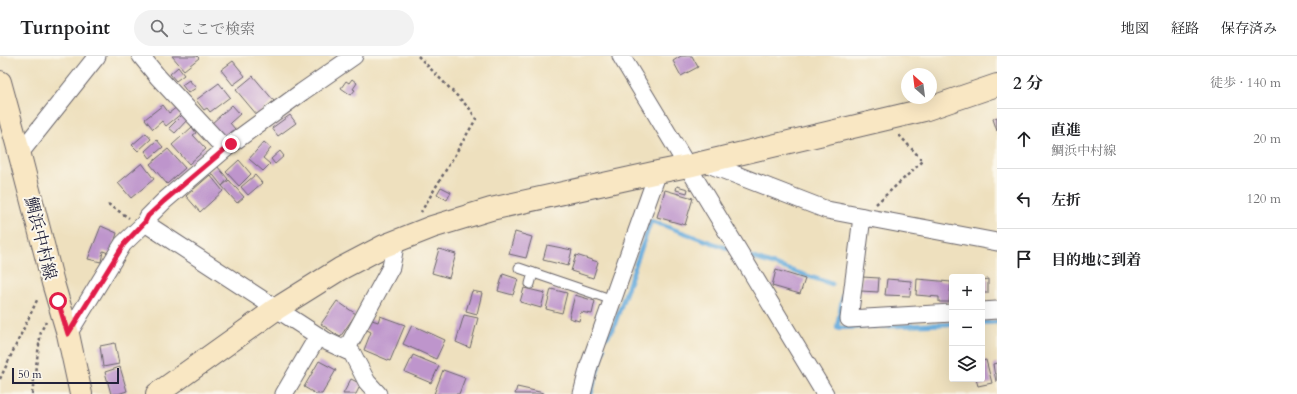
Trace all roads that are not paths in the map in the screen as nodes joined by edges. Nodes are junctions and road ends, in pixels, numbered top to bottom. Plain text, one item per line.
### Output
1 (97, 56) edge
2 (141, 56) edge
3 (621, 56) edge
4 (347, 58) edge
5 (0, 82) edge
6 (997, 85) edge
7 (225, 149) junction
8 (20, 153) junction
9 (696, 164) junction
10 (658, 172) junction
11 (862, 217) junction
12 (144, 224) junction
13 (401, 239) junction
14 (997, 242) edge
15 (519, 268) dead end
16 (533, 273) junction
17 (530, 284) dead end
18 (613, 300) junction
19 (276, 310) junction
20 (997, 310) edge
21 (985, 311) edge
22 (949, 313) edge
23 (68, 334) junction
24 (318, 336) junction
25 (346, 350) junction
26 (81, 394) edge
27 (157, 394) edge
28 (284, 394) edge
29 (378, 394) edge
30 (582, 394) edge
31 (825, 394) edge

1 - 8 street
2 - 7 street
3 - 9 street
4 - 7 street
5 - 8 street, 鯛浜中村線
6 - 9 street
7 - 12 street
8 - 23 street, 鯛浜中村線
9 - 10 street
9 - 11 street
9 - 31 street
10 - 13 street
10 - 18 street
11 - 14 street
11 - 22 street
12 - 19 street
12 - 23 street
13 - 19 street
13 - 25 street
15 - 16 lane
16 - 17 lane
16 - 18 lane
18 - 30 street
19 - 24 street
19 - 27 street
20 - 21 street
23 - 26 street, 鯛浜中村線
24 - 25 street
24 - 28 street
25 - 29 street

